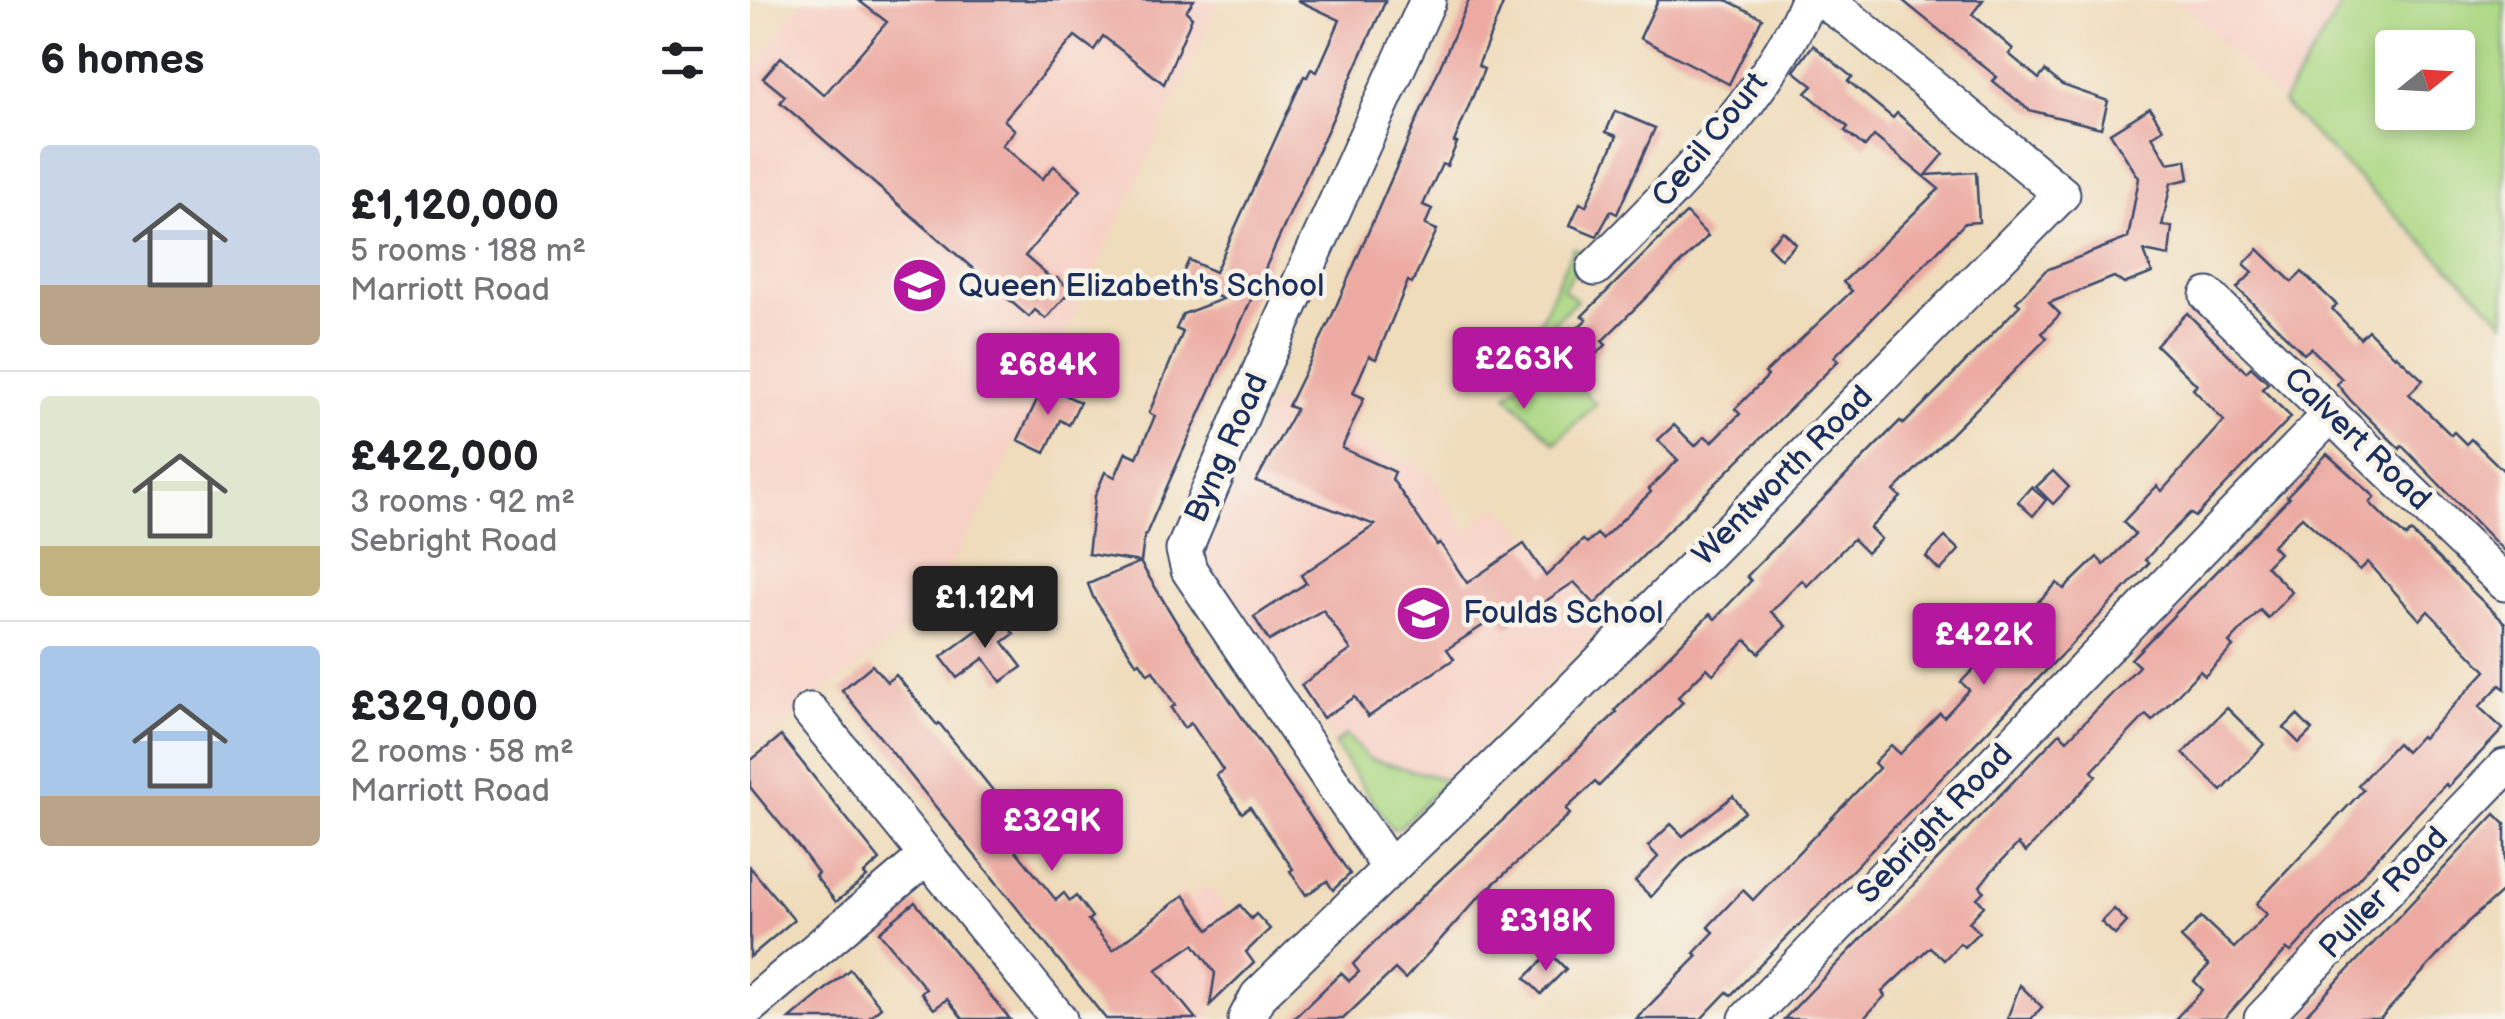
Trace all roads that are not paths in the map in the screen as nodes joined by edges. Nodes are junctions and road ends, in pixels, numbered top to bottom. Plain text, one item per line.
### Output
1 (1428, 0) edge
2 (1808, 0) edge
3 (1822, 0) edge
4 (1595, 268) dead end
5 (2208, 296) dead end
6 (2331, 414) junction
7 (2505, 583) edge
8 (810, 711) dead end
9 (2505, 767) edge
10 (927, 856) junction
11 (1390, 868) junction
12 (750, 1006) edge
13 (1059, 1019) edge
14 (1246, 1019) edge
15 (1747, 1019) edge
16 (2262, 1019) edge

1 - 11 street, Byng Road
2 - 4 street, Cecil Court
3 - 11 street, Wentworth Road
5 - 6 street, Calvert Road
6 - 7 street, Calvert Road
6 - 15 street, Sebright Road
8 - 10 street
9 - 16 street, Puller Road
10 - 12 street
10 - 13 street
11 - 14 street, Wentworth Road

